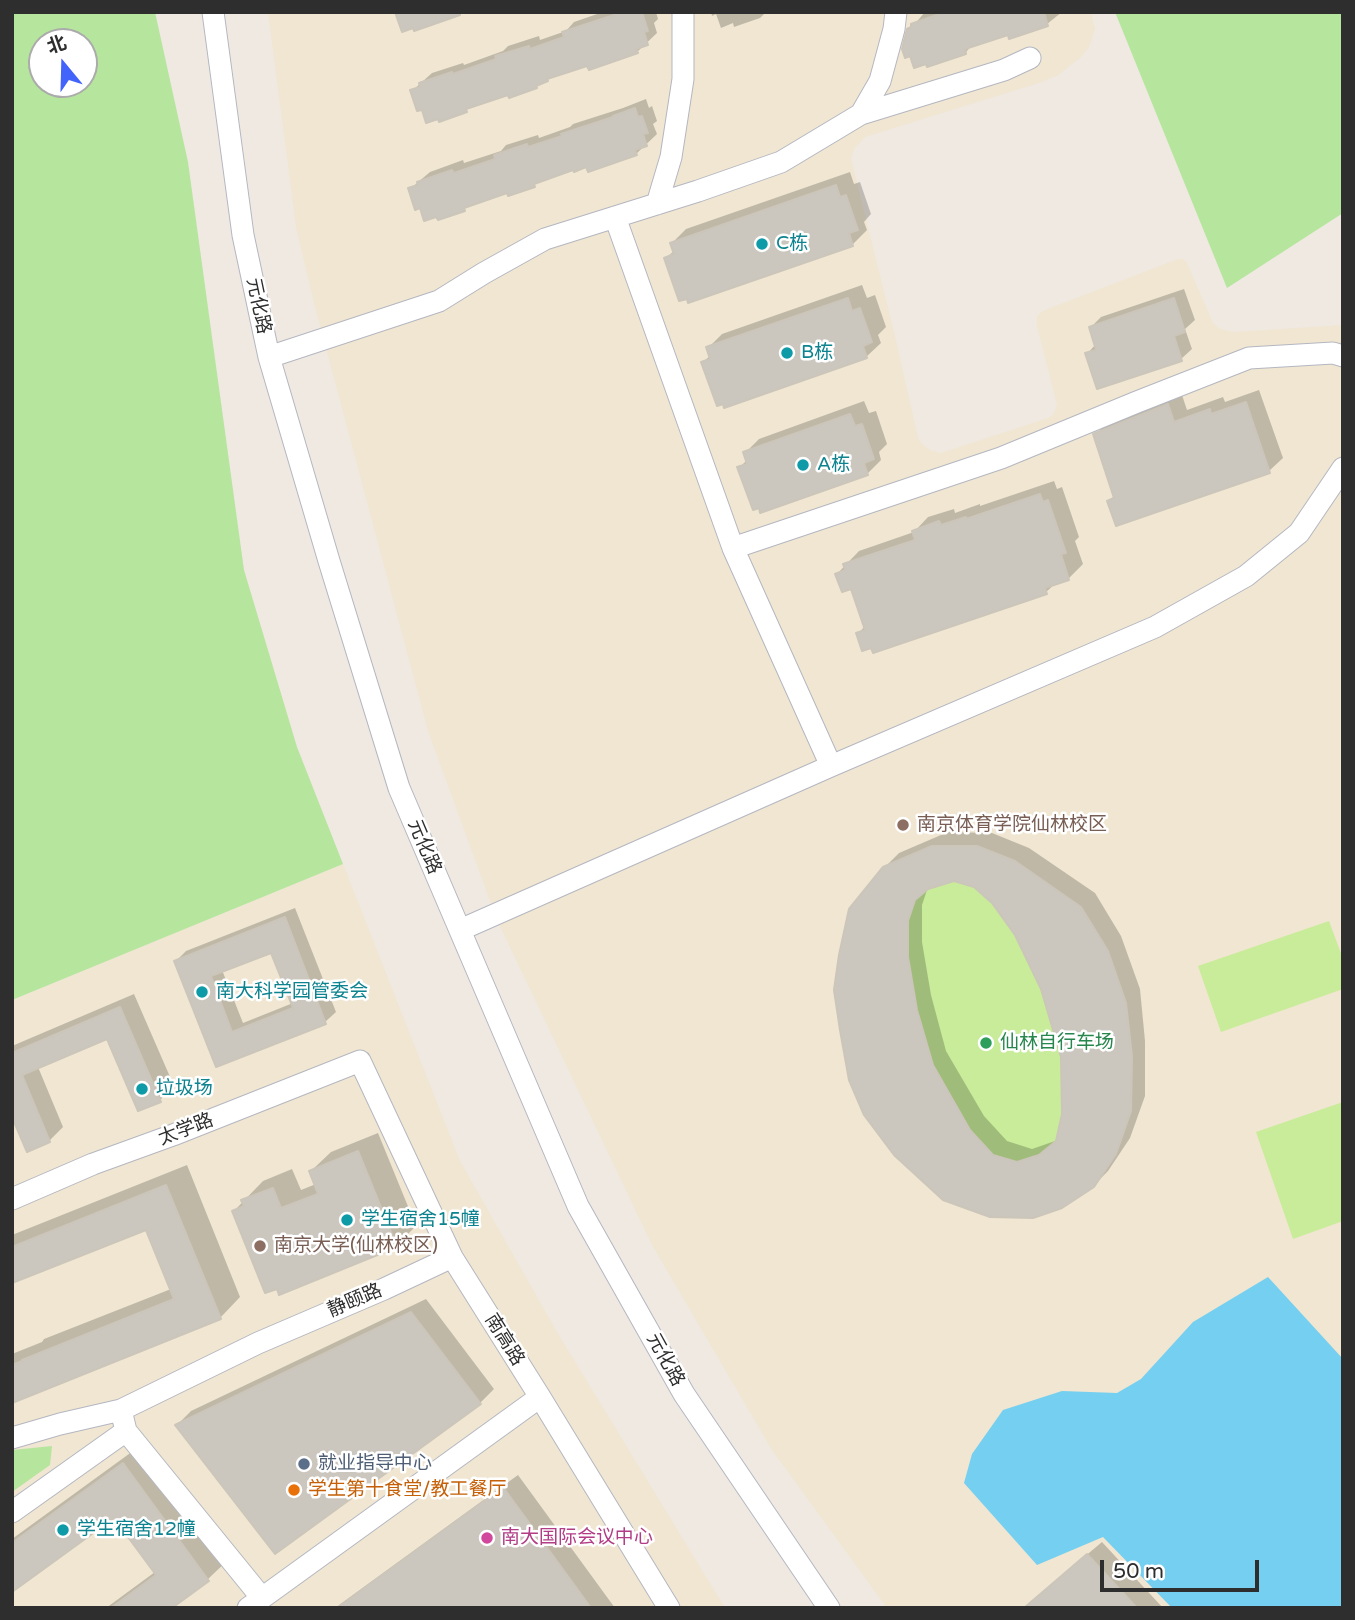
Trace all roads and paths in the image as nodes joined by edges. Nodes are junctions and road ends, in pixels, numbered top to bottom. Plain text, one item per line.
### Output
1 (213, 12) edge
2 (683, 12) edge
3 (896, 12) edge
4 (1030, 58) dead end
5 (861, 114) junction
6 (657, 204) junction
7 (615, 217) junction
8 (1343, 355) edge
9 (269, 357) junction
10 (1343, 468) edge
11 (733, 548) junction
12 (831, 766) junction
13 (460, 930) junction
14 (360, 1061) joint
15 (12, 1199) edge
16 (452, 1257) junction
17 (540, 1396) junction
18 (124, 1421) junction
19 (12, 1438) edge
20 (12, 1511) edge
21 (255, 1603) edge
22 (669, 1608) edge
23 (829, 1608) edge

1 - 9 street, 元化路
2 - 6 street
3 - 5 street
4 - 5 street
5 - 6 street
6 - 7 street
7 - 9 street
7 - 11 street
8 - 11 street
9 - 13 street, 元化路
10 - 12 street
11 - 12 street
12 - 13 street
13 - 23 street, 元化路
14 - 15 street, 太学路
14 - 16 street, 南高路
16 - 17 street, 南高路
16 - 18 street, 静颐路
17 - 21 street
17 - 22 street, 南高路
18 - 19 street
18 - 20 street
18 - 21 street

